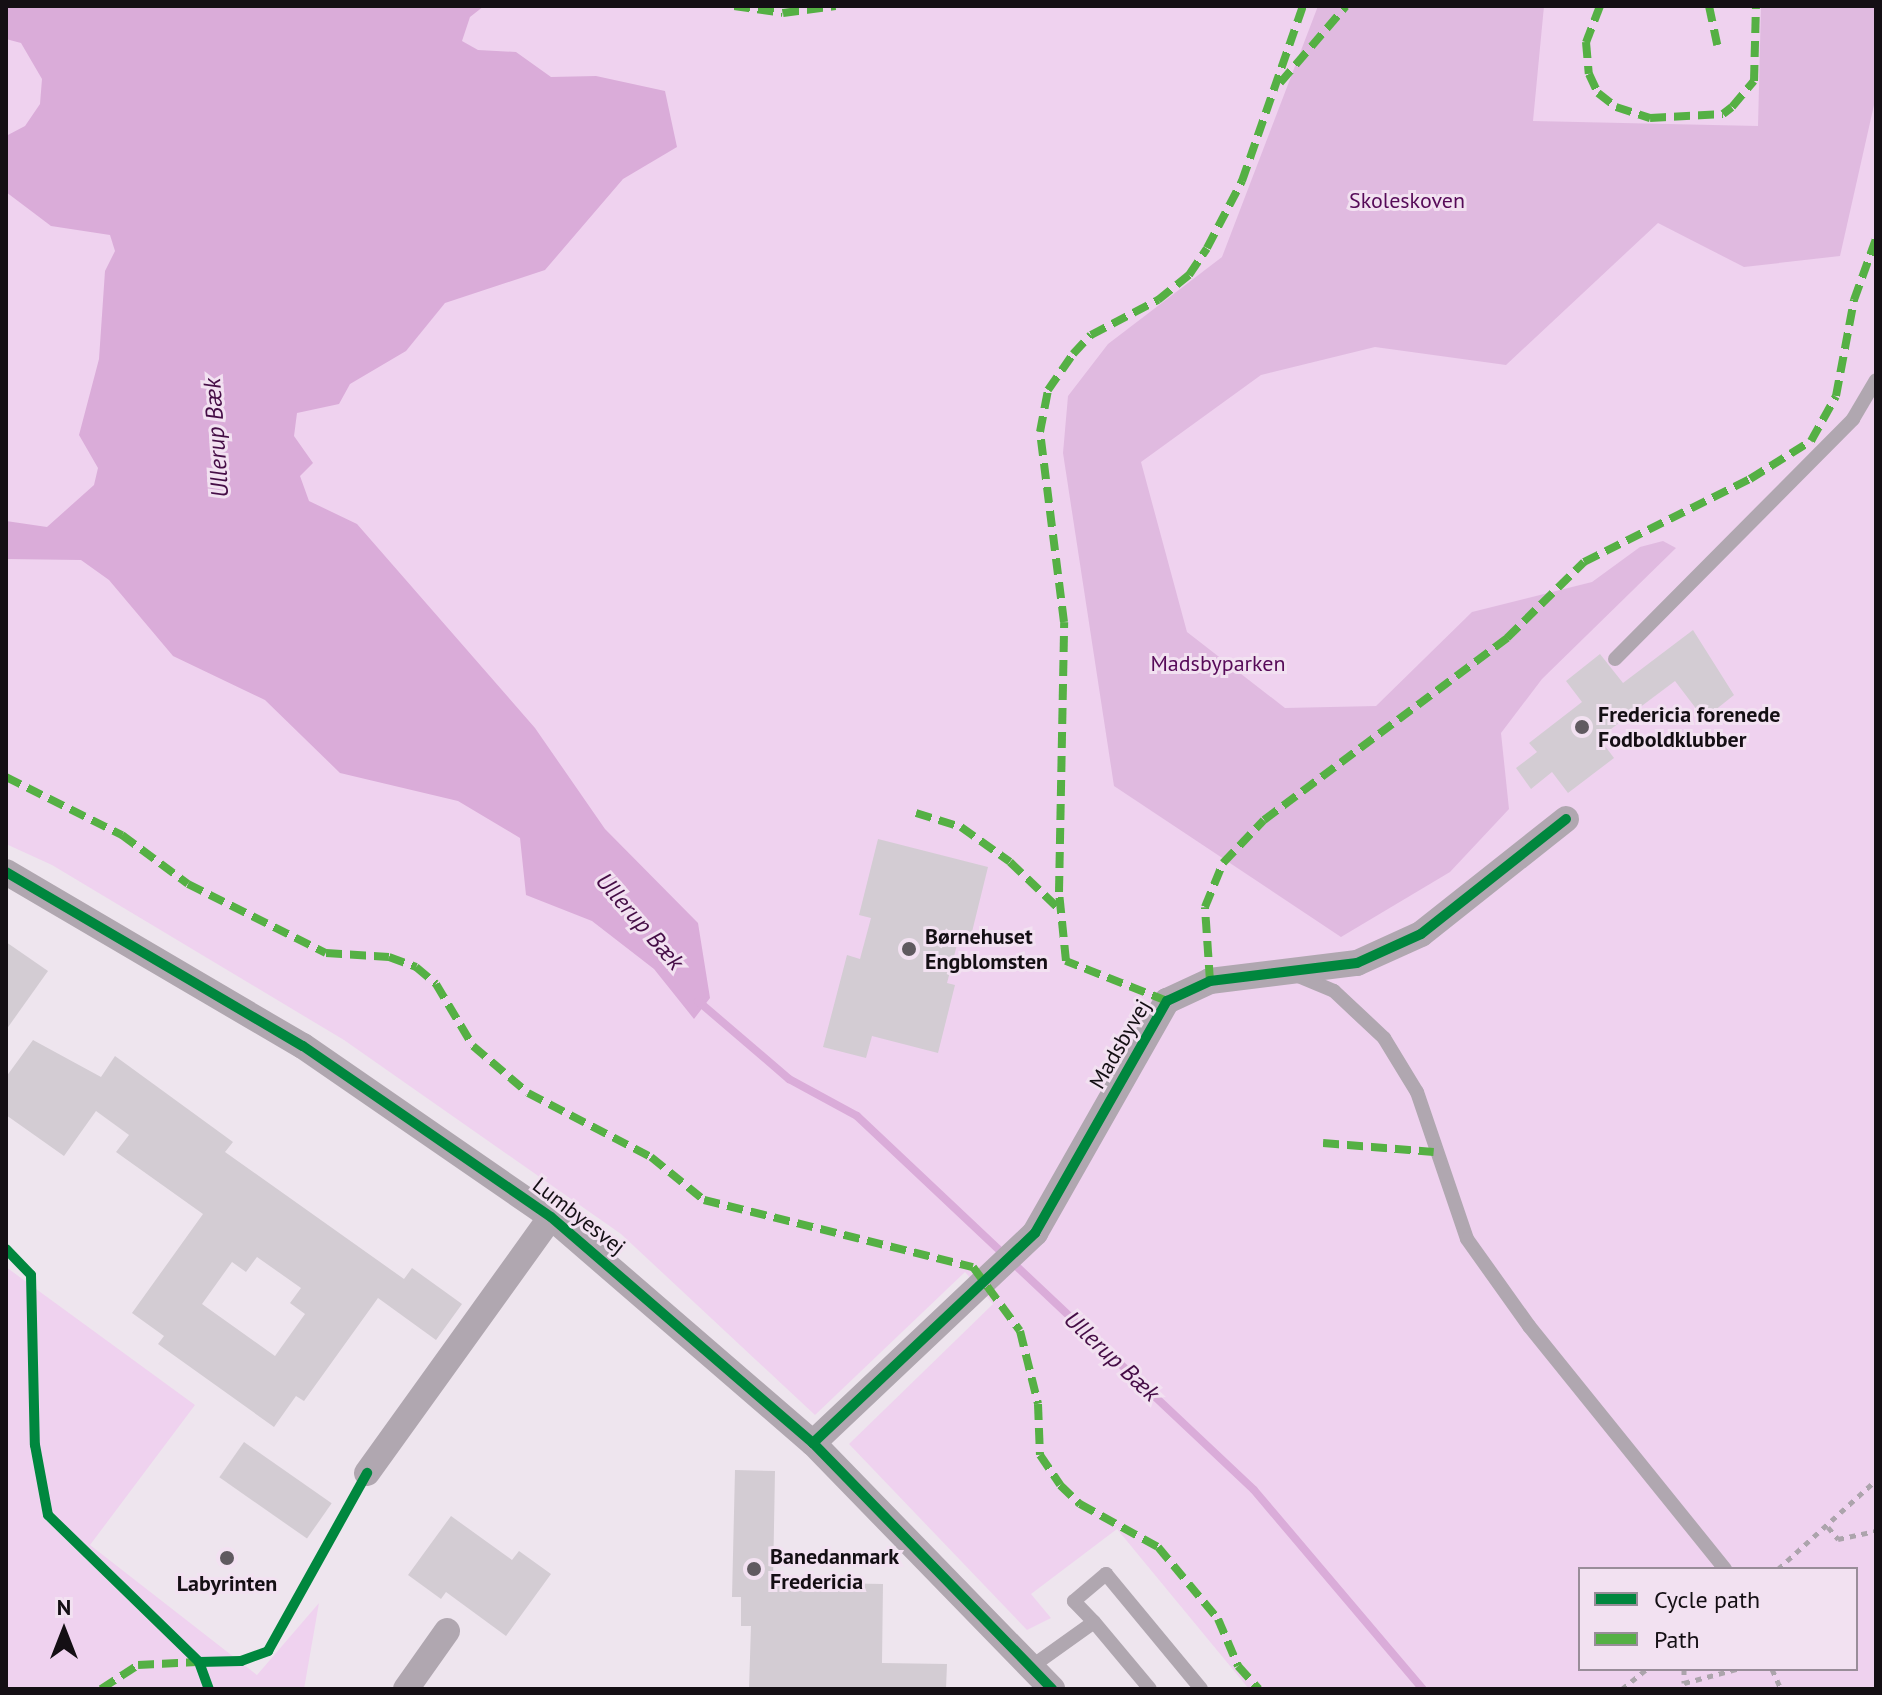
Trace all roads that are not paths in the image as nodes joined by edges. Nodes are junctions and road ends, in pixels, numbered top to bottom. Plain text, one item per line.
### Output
1 (1876, 380) edge
2 (1615, 659) dead end
3 (1566, 819) dead end
4 (6, 872) edge
5 (1291, 973) junction
6 (551, 1217) junction
7 (813, 1443) junction
8 (367, 1473) dead end
9 (1723, 1567) edge
10 (1094, 1622) junction
11 (447, 1631) dead end
12 (1031, 1667) junction
13 (406, 1689) edge
14 (1052, 1689) edge
15 (1150, 1689) edge
16 (1201, 1689) edge

1 - 2 lane
3 - 5 street, Madsbyvej
4 - 6 street, Lumbyesvej
5 - 7 street, Madsbyvej
5 - 9 lane
6 - 7 street, Lumbyesvej
6 - 8 street, Lumbyesvej
7 - 12 street, Lumbyesvej
10 - 12 lane
10 - 15 lane
10 - 16 lane
11 - 13 street
12 - 14 street, Lumbyesvej

